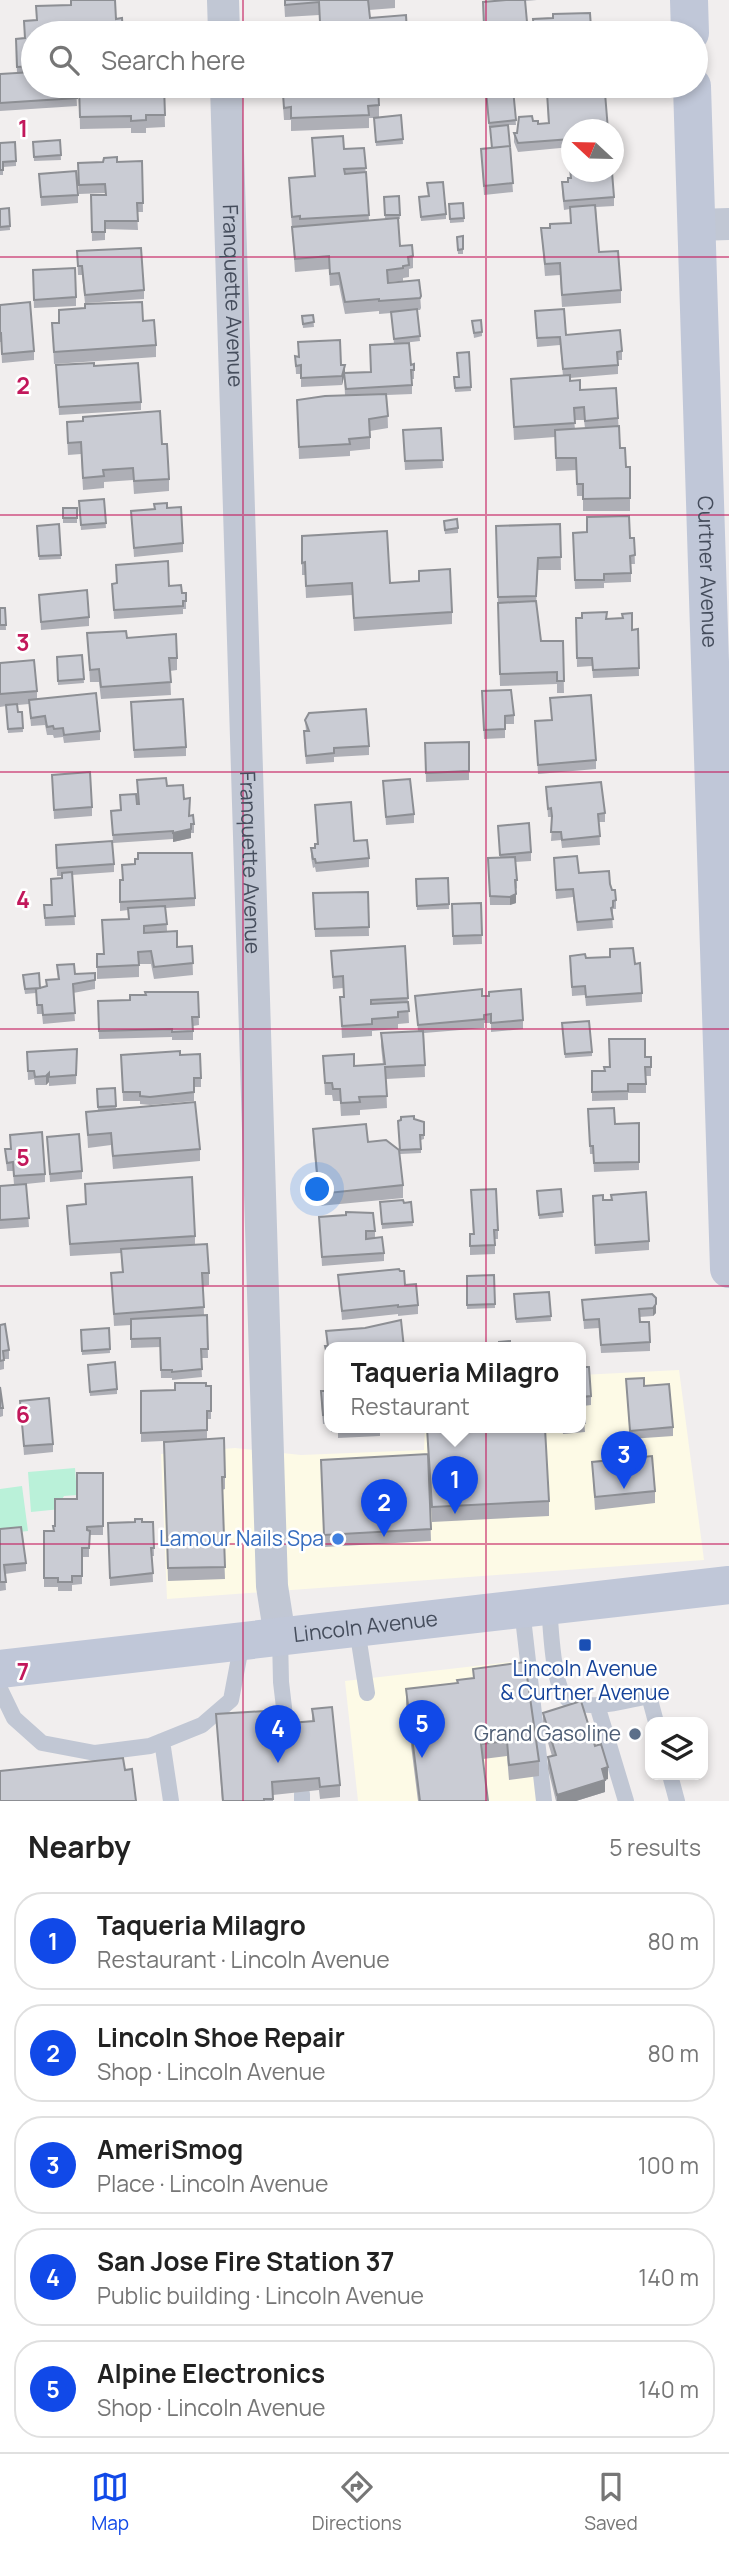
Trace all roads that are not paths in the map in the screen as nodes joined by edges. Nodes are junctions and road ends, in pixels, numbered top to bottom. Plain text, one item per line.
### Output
1 (223, 0) edge
2 (688, 0) edge
3 (224, 21) edge
4 (689, 21) edge
5 (226, 98) edge
6 (694, 98) edge
7 (713, 224) edge
8 (729, 1269) edge
9 (729, 1585) edge
10 (536, 1607) junction
11 (357, 1629) junction
12 (280, 1637) junction
13 (242, 1642) junction
14 (0, 1669) edge
15 (0, 1689) edge
16 (367, 1693) dead end
17 (597, 1705) junction
18 (655, 1717) edge
19 (287, 1733) edge
20 (162, 1741) junction
21 (671, 1780) edge
22 (172, 1801) edge
23 (544, 1801) edge
24 (625, 1801) edge
25 (677, 1801) edge

1 - 3 street
2 - 4 main road
5 - 12 street, Franquette Avenue
6 - 7 main road, Curtner Avenue
7 - 8 main road, Curtner Avenue
9 - 10 main road, Lincoln Avenue
10 - 11 main road, Lincoln Avenue
10 - 17 lane
10 - 23 lane
11 - 12 main road, Lincoln Avenue
11 - 16 lane
12 - 13 main road, Lincoln Avenue
12 - 19 lane
13 - 14 main road, Lincoln Avenue
13 - 20 lane
15 - 20 lane
17 - 18 lane
17 - 24 lane
20 - 22 lane
21 - 25 lane

